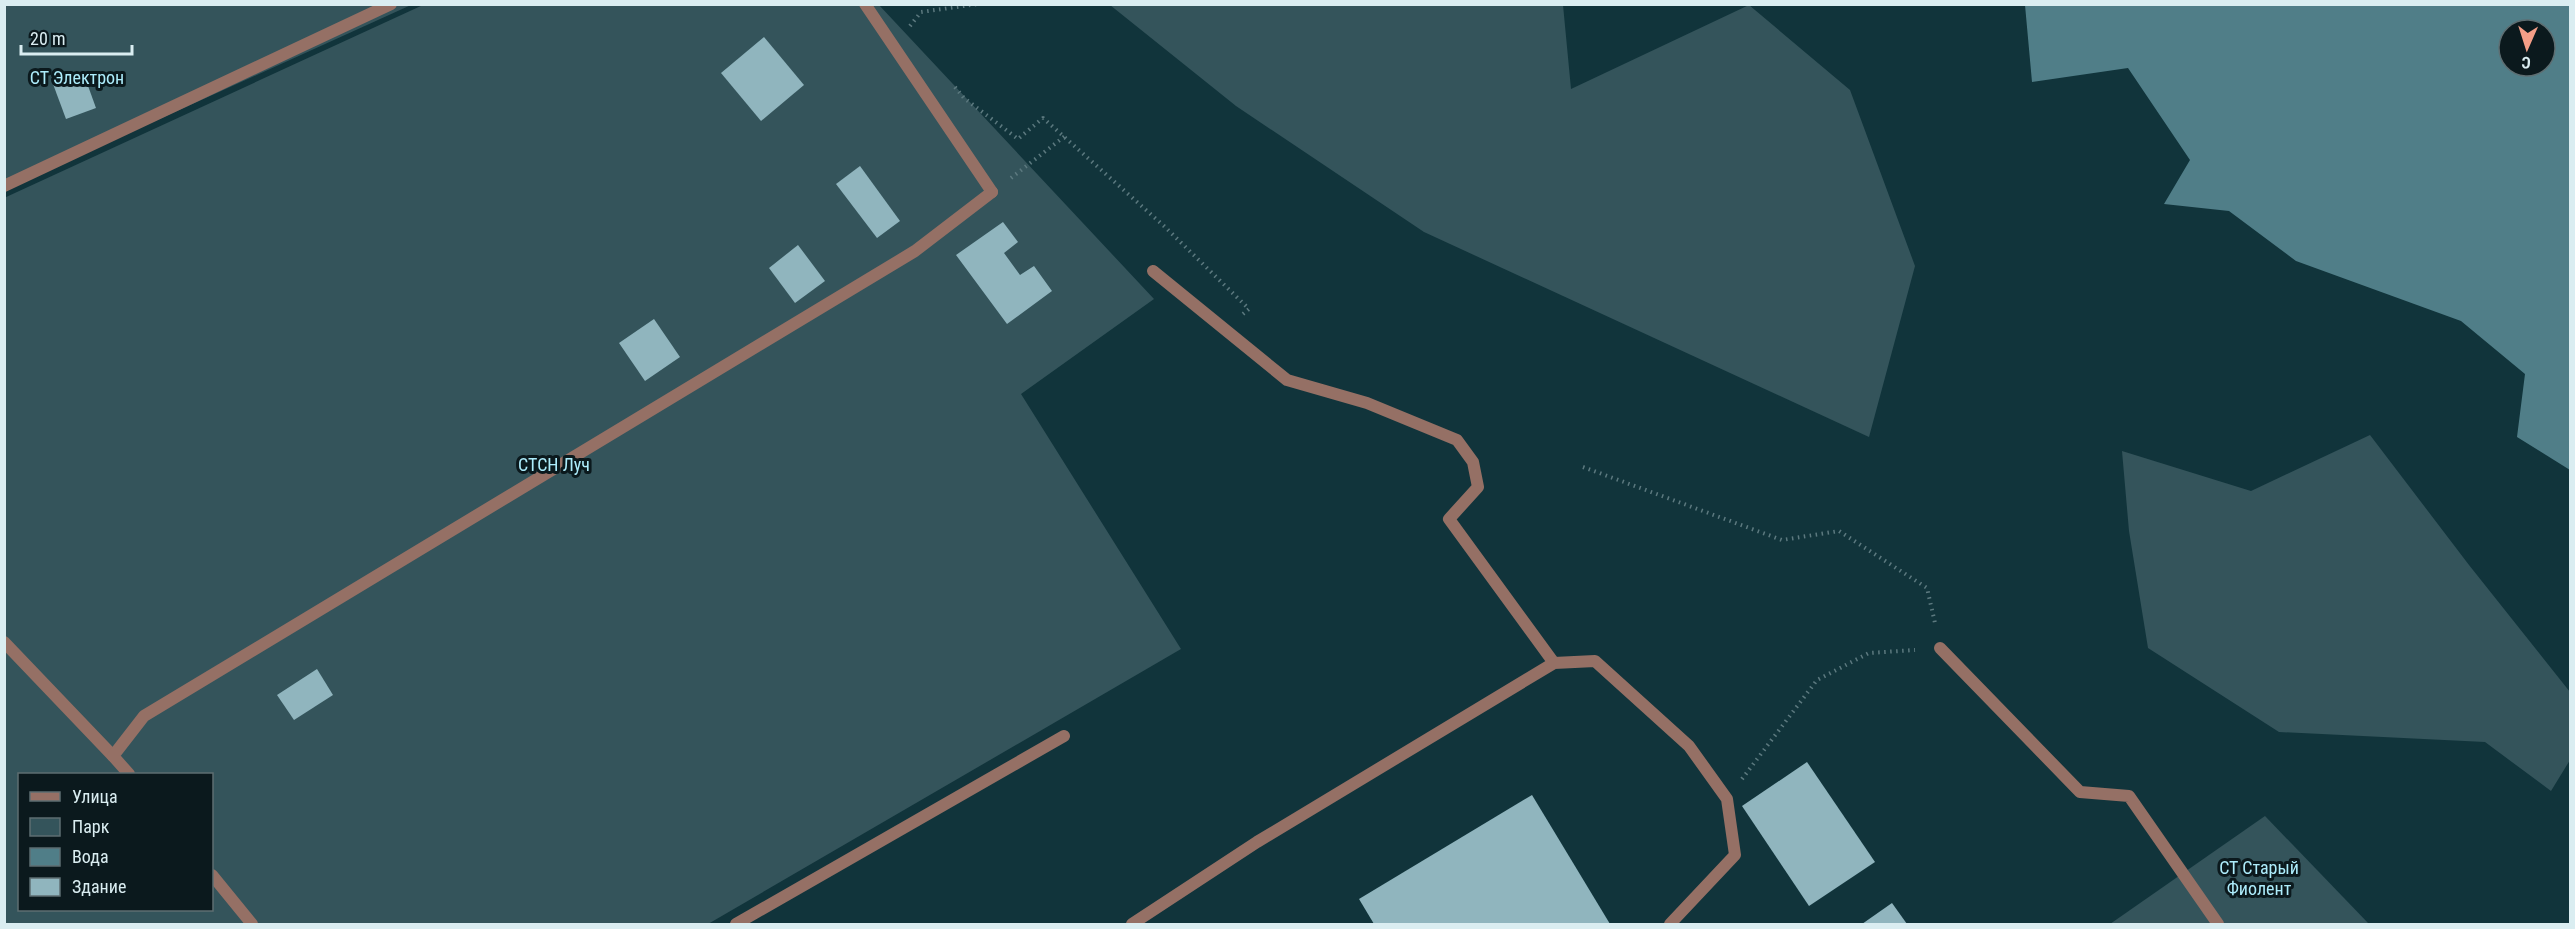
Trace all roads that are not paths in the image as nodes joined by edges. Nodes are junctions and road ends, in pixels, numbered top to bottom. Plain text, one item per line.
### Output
1 (391, 4) edge
2 (865, 4) edge
3 (4, 186) edge
4 (1153, 271) dead end
5 (4, 642) edge
6 (1940, 648) road end
7 (1554, 663) junction
8 (1064, 736) dead end
9 (113, 756) junction
10 (128, 773) edge
11 (213, 876) edge
12 (252, 924) edge
13 (736, 924) edge
14 (1132, 924) edge
15 (1670, 924) edge
16 (2218, 924) edge

1 - 3 street
2 - 9 street
4 - 7 street
5 - 9 street
6 - 16 street
7 - 14 street
7 - 15 street
8 - 13 street
9 - 10 street
11 - 12 street

